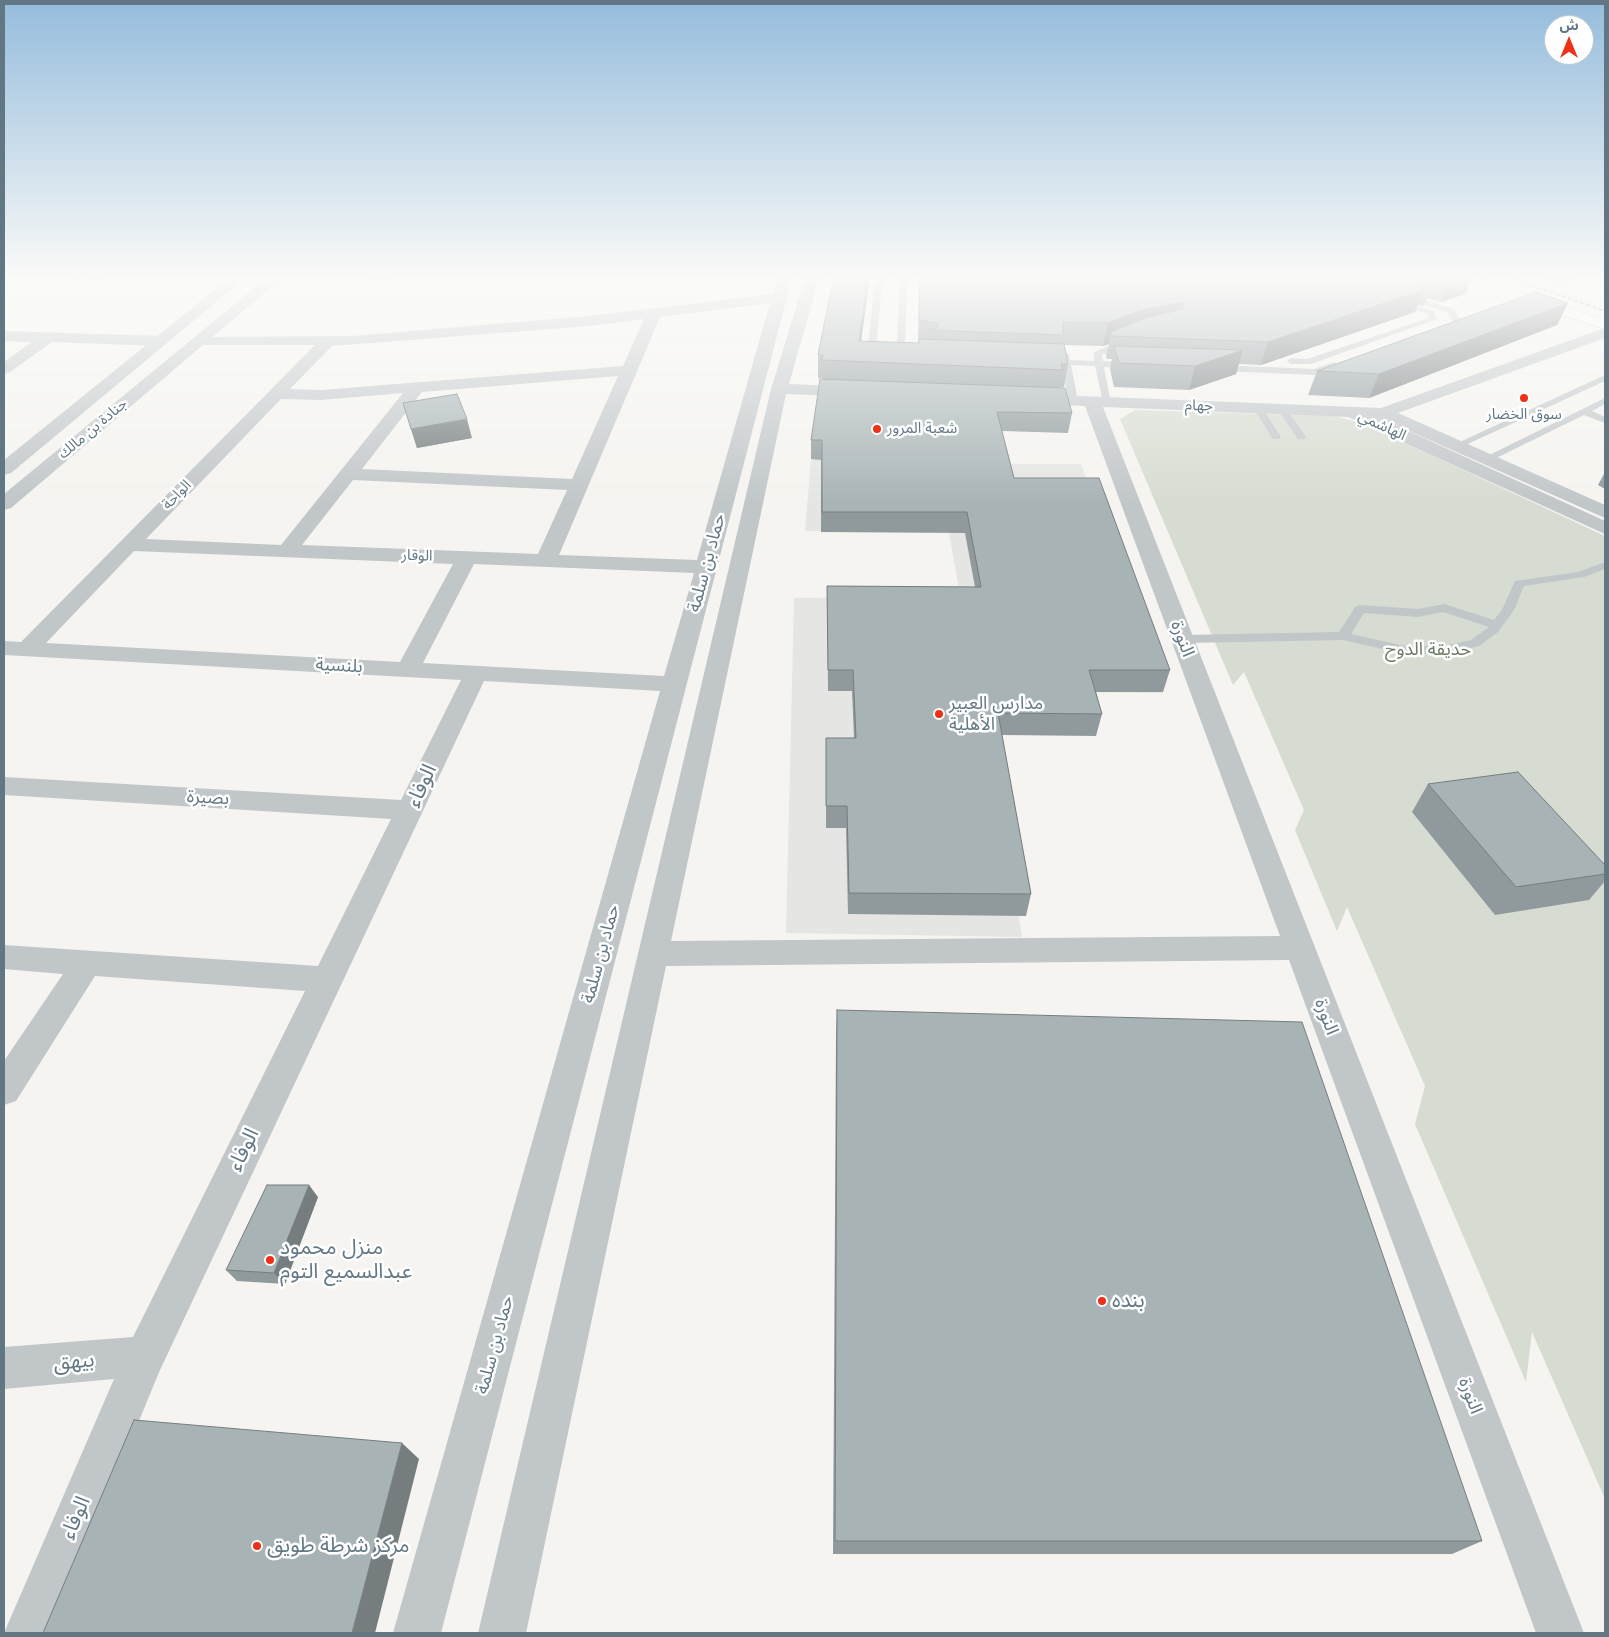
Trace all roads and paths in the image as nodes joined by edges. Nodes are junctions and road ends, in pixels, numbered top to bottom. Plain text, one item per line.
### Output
1 (30, 351) edge
2 (147, 351) edge
3 (186, 351) edge
4 (317, 351) edge
5 (637, 351) edge
6 (764, 351) edge
7 (790, 351) edge
8 (879, 351) edge
9 (1111, 351) edge
10 (1338, 351) edge
11 (1554, 351) edge
12 (1045, 353) edge
13 (892, 356) edge
14 (1135, 356) edge
15 (912, 357) edge
16 (921, 357) edge
17 (1065, 358) junction
18 (1098, 359) junction
19 (1212, 359) edge
20 (1037, 361) edge
21 (1342, 363) edge
22 (1139, 365) edge
23 (1207, 368) edge
24 (4, 369) edge
25 (629, 370) junction
26 (1605, 378) edge
27 (416, 387) junction
28 (779, 389) junction
29 (877, 393) edge
30 (276, 394) junction
31 (1014, 398) edge
32 (1091, 401) junction
33 (1605, 401) edge
34 (1258, 408) junction
35 (1282, 409) junction
36 (1584, 411) junction
37 (1383, 413) junction
38 (1605, 420) edge
39 (1276, 437) dead end
40 (1300, 437) dead end
41 (1456, 446) junction
42 (1486, 459) junction
43 (4, 469) edge
44 (348, 474) junction
45 (579, 485) junction
46 (4, 504) edge
47 (1605, 512) edge
48 (1605, 528) edge
49 (129, 544) junction
50 (287, 551) junction
51 (468, 558) junction
52 (546, 561) junction
53 (1605, 565) edge
54 (706, 567) junction
55 (1497, 625) junction
56 (1343, 636) junction
57 (1183, 639) junction
58 (4, 648) edge
59 (27, 649) junction
60 (408, 670) junction
61 (476, 673) junction
62 (674, 684) junction
63 (4, 786) edge
64 (412, 810) junction
65 (1300, 948) junction
66 (653, 954) junction
67 (4, 958) edge
68 (87, 963) junction
69 (327, 980) junction
70 (4, 1090) edge
71 (145, 1356) junction
72 (4, 1368) edge
73 (27, 1633) edge
74 (417, 1633) edge
75 (502, 1633) edge
76 (1560, 1633) edge

1 - 24 street
2 - 43 street, جنادة بن مالك
3 - 46 street, جنادة بن مالك
4 - 30 street, الواحة
5 - 25 street
6 - 54 street, حماد بن سلمة
7 - 28 street, حماد بن سلمة
8 - 13 lane
9 - 18 lane
10 - 19 lane
11 - 37 street, جهام
12 - 17 lane
14 - 18 lane
15 - 16 lane
17 - 18 lane
17 - 20 lane
17 - 32 lane
18 - 22 lane
18 - 32 lane
21 - 23 lane
25 - 27 street
25 - 45 street
26 - 41 lane
27 - 30 street
27 - 44 street
28 - 29 street
28 - 66 street, حماد بن سلمة
30 - 49 street, الواحة
31 - 32 street, جهام
32 - 34 street, جهام
32 - 57 street, النورة
33 - 36 lane
34 - 35 street, جهام
34 - 39 lane
35 - 37 street, جهام
35 - 40 lane
36 - 38 lane
36 - 42 lane
37 - 41 street, الهاشمي
37 - 48 street, الهاشمي
41 - 42 street, الهاشمي
42 - 47 street, الهاشمي
44 - 45 street
44 - 50 street
45 - 52 street
49 - 50 street, الوقار
49 - 59 street, الواحة
50 - 51 street, الوقار
51 - 52 street, الوقار
51 - 60 street
52 - 54 street, الوقار
53 - 55 lane
54 - 62 street, حماد بن سلمة
55 - 56 lane
55 - 56 lane
56 - 57 lane
57 - 65 street, النورة
58 - 59 street, بلنسية
59 - 60 street, بلنسية
60 - 61 street, بلنسية
61 - 62 street, بلنسية
61 - 64 street, الوفاء
62 - 74 street, حماد بن سلمة
63 - 64 street, بصيرة
64 - 69 street, الوفاء
65 - 66 street
65 - 76 street, النورة
66 - 75 street, حماد بن سلمة
67 - 68 street
68 - 69 street
68 - 70 street
69 - 71 street, الوفاء
71 - 72 street, بيهق
71 - 73 street, الوفاء

